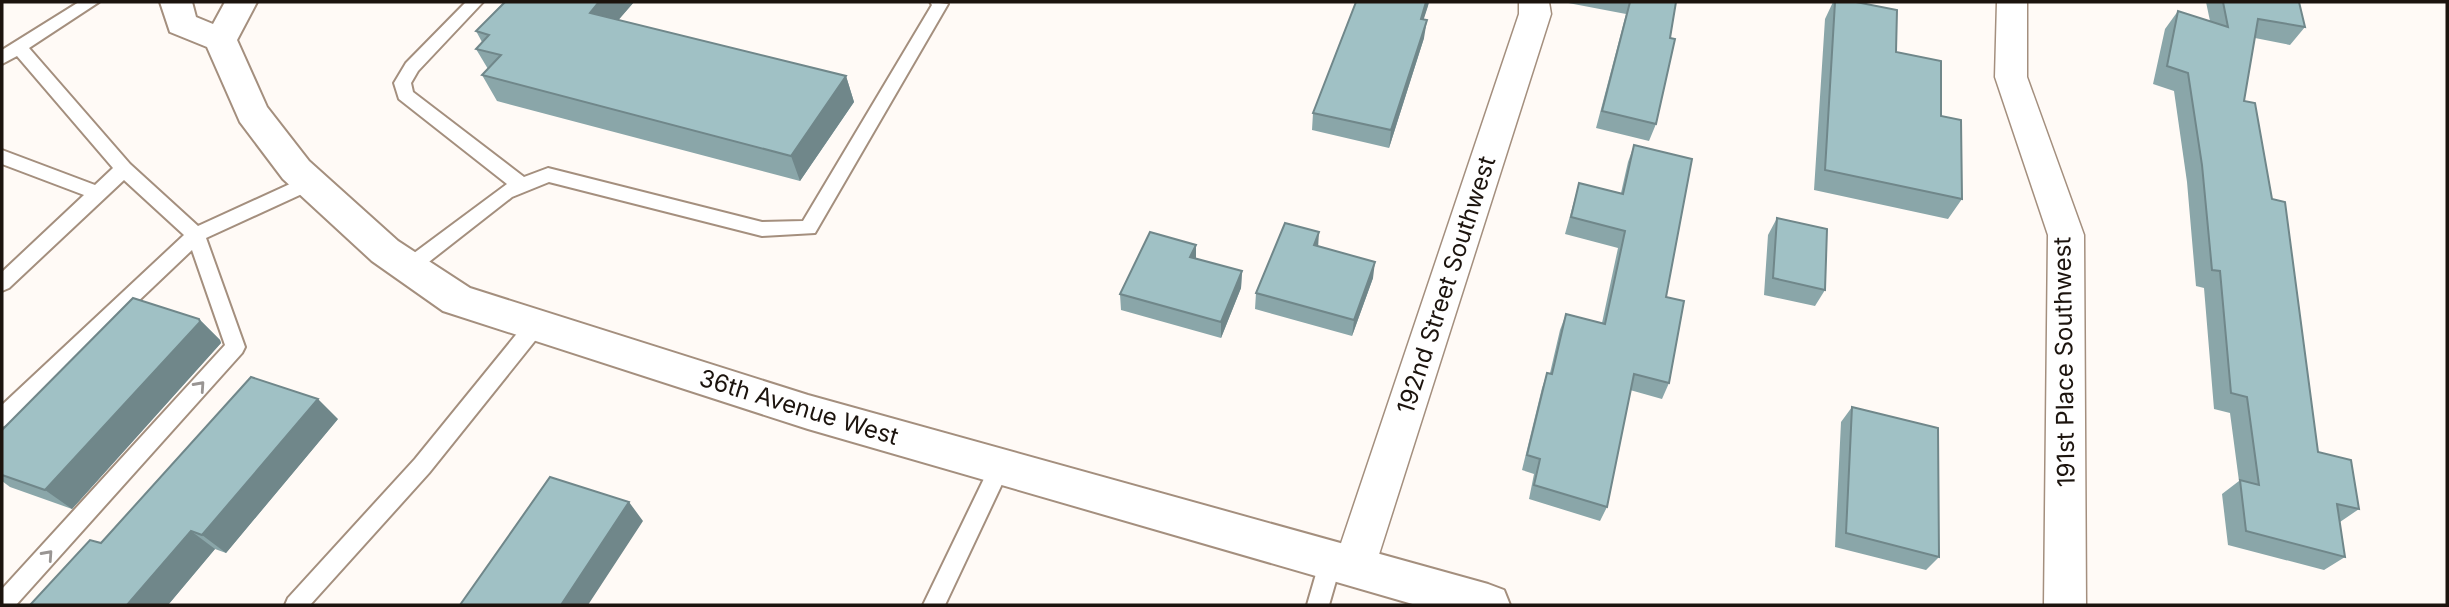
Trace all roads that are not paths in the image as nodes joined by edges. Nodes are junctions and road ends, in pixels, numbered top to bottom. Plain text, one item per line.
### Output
1 (91, 2) edge
2 (176, 2) edge
3 (240, 2) edge
4 (475, 2) edge
5 (939, 2) edge
6 (1534, 2) edge
7 (2012, 2) edge
8 (220, 40) junction
9 (19, 47) junction
10 (2, 58) edge
11 (2, 157) edge
12 (124, 169) junction
13 (309, 183) junction
14 (522, 186) junction
15 (99, 193) junction
16 (196, 235) junction
17 (409, 267) junction
18 (2, 283) edge
19 (535, 326) junction
20 (2, 418) edge
21 (1000, 467) junction
22 (1343, 564) junction
23 (2, 605) edge
24 (296, 605) edge
25 (934, 605) edge
26 (1318, 605) edge
27 (1488, 605) edge
28 (2065, 605) edge

1 - 9 lane
2 - 8 main road
3 - 8 main road
4 - 14 lane
5 - 14 lane
6 - 22 street, 192nd Street Southwest
7 - 28 street, 191st Place Southwest
8 - 13 main road, 36th Avenue West
9 - 10 lane
9 - 12 lane
11 - 15 lane
12 - 15 lane
12 - 16 lane
13 - 16 lane
13 - 17 main road, 36th Avenue West
14 - 17 lane
15 - 18 lane
16 - 20 lane
23 -> 16 lane
17 - 19 main road, 36th Avenue West
19 - 21 main road, 36th Avenue West
19 - 24 lane
21 - 22 main road, 36th Avenue West
21 - 25 lane
22 - 26 lane
22 - 27 main road, 36th Avenue West

